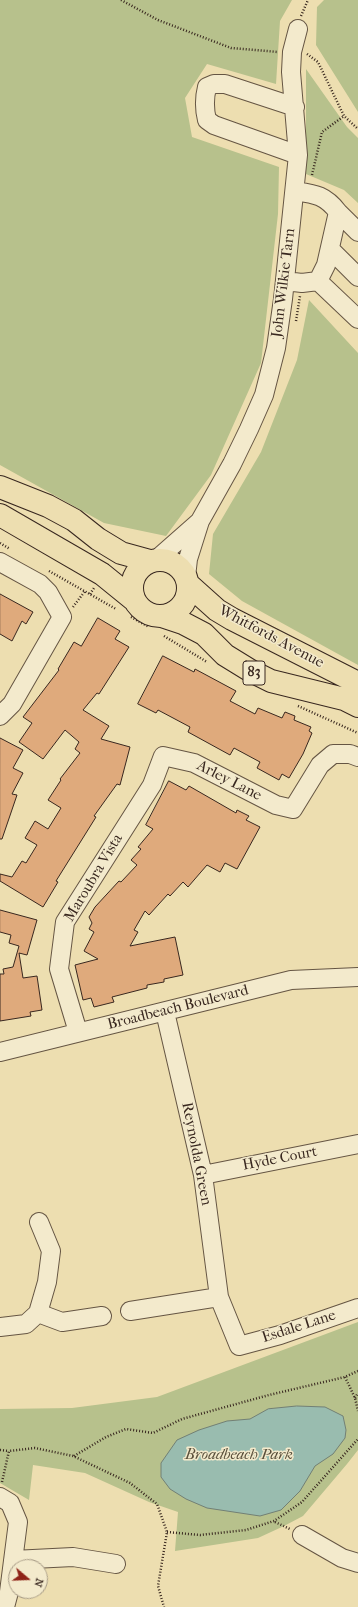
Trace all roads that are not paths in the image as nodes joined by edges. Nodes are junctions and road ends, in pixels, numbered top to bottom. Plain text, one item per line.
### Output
1 (298, 29) dead end
2 (295, 107) junction
3 (298, 155) junction
4 (302, 192) junction
5 (338, 212) junction
6 (358, 232) edge
7 (330, 249) junction
8 (358, 278) edge
9 (285, 281) junction
10 (318, 281) junction
11 (358, 319) edge
12 (0, 487) edge
13 (0, 515) edge
14 (200, 521) junction
15 (7, 556) edge
16 (154, 560) junction
17 (187, 580) junction
18 (127, 609) junction
19 (159, 627) junction
20 (358, 683) edge
21 (358, 706) edge
22 (0, 716) edge
23 (163, 756) joint
24 (358, 757) edge
25 (358, 977) edge
26 (165, 1012) junction
27 (78, 1032) junction
28 (0, 1052) edge
29 (358, 1144) edge
30 (203, 1175) junction
31 (39, 1222) dead end
32 (219, 1297) junction
33 (358, 1308) edge
34 (130, 1311) dead end
35 (38, 1313) junction
36 (102, 1316) dead end
37 (0, 1327) edge
38 (239, 1346) joint
39 (1, 1497) edge
40 (302, 1535) dead end
41 (13, 1559) edge
42 (28, 1559) edge
43 (358, 1563) edge
44 (116, 1564) dead end
45 (8, 1596) edge
46 (5, 1607) edge

1 - 2 street, John Wilkie Tarn
2 - 3 street, John Wilkie Tarn
2 - 3 street
3 - 4 street, John Wilkie Tarn
4 - 5 street
4 - 9 street, John Wilkie Tarn
5 - 6 street
5 - 7 street
7 - 8 street
7 - 10 street
9 - 10 street
9 - 14 street, John Wilkie Tarn
10 - 11 street
12 - 16 main road, 83
13 - 18 main road, 83
14 - 16 street, John Wilkie Tarn
14 - 17 street, John Wilkie Tarn
15 - 22 street
16 - 17 main road, 83
16 - 18 main road
17 - 19 main road
17 - 20 main road, Whitfords Avenue / 83
18 - 19 main road, 83
19 - 21 main road, Whitfords Avenue / 83
23 - 24 street, Arley Lane
23 - 27 street, Maroubra Vista
25 - 26 street, Broadbeach Boulevard
26 - 27 street, Broadbeach Boulevard
26 - 30 street, Reynolda Green
27 - 28 street, Broadbeach Boulevard
29 - 30 street, Hyde Court
30 - 32 street, Reynolda Green
31 - 35 street
32 - 34 street
32 - 38 street, Reynolda Green
33 - 38 street, Esdale Lane
35 - 36 street
35 - 37 street
39 - 41 street
40 - 43 street
42 - 44 street
45 - 46 street

